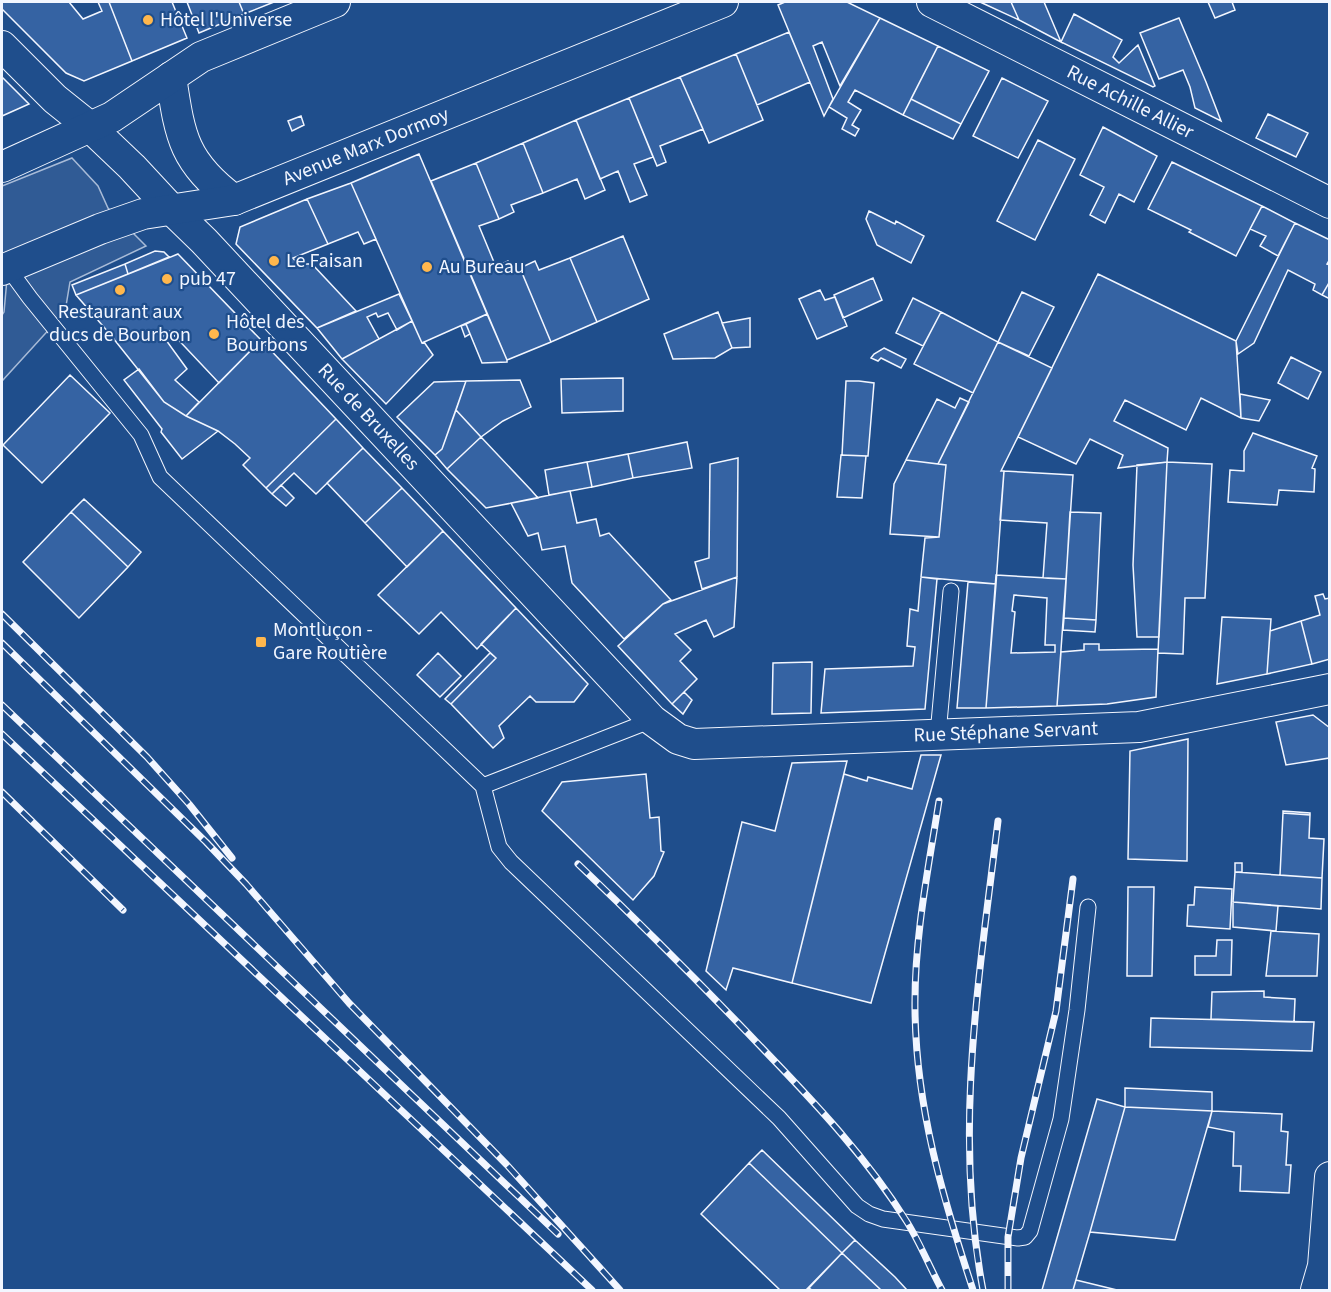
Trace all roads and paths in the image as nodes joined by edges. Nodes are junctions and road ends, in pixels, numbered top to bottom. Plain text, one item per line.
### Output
1 (335, 2) edge
2 (723, 2) edge
3 (932, 2) edge
4 (2, 46) edge
5 (171, 77) junction
6 (90, 128) junction
7 (2, 167) edge
8 (234, 200) junction
9 (1329, 203) edge
10 (171, 210) junction
11 (5, 269) edge
12 (951, 591) dead end
13 (1329, 689) edge
14 (652, 720) junction
15 (938, 734) junction
16 (678, 739) joint
17 (483, 786) junction
18 (1088, 907) dead end
19 (1329, 1177) edge
20 (1316, 1290) edge

1 - 5 street
2 - 8 street, Avenue Marx Dormoy
3 - 9 street, Rue Achille Allier
4 - 6 street, Rue de Bruxelles
5 - 6 street
5 - 8 street
6 - 7 street
6 - 10 street, Rue de Bruxelles
8 - 10 street, Avenue Marx Dormoy
10 - 11 street, Avenue Marx Dormoy
10 - 14 street, Rue de Bruxelles
11 - 17 lane
12 - 15 lane
13 - 15 street, Rue Stéphane Servant
14 - 16 street, Rue de Bruxelles
14 - 17 lane
15 - 16 street, Rue Stéphane Servant
17 - 18 lane
19 - 20 street

